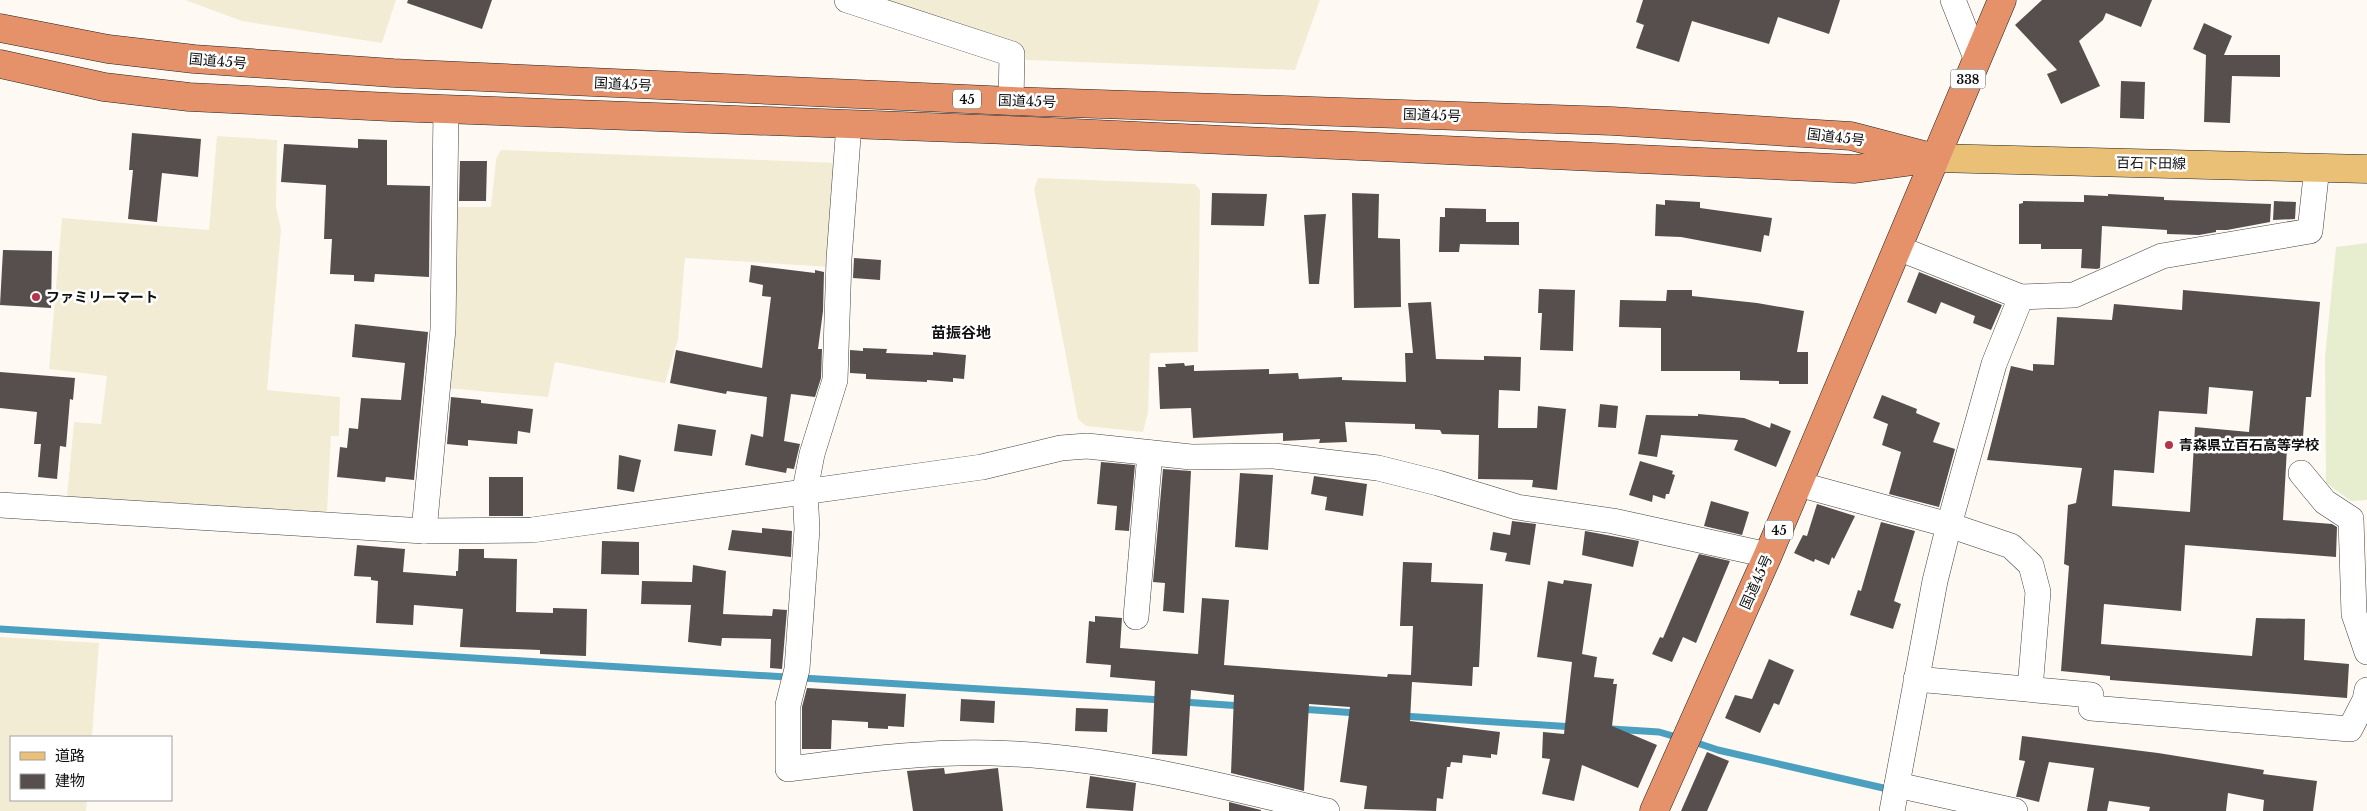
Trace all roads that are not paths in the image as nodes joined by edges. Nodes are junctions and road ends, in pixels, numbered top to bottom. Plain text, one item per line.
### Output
1 (847, 0) edge
2 (1953, 0) edge
3 (2002, 0) edge
4 (0, 28) edge
5 (1976, 58) junction
6 (0, 64) edge
7 (1011, 101) junction
8 (446, 109) junction
9 (848, 124) junction
10 (1935, 158) junction
11 (2316, 167) junction
12 (2367, 169) edge
13 (1898, 248) junction
14 (2021, 297) junction
15 (1150, 452) junction
16 (2301, 473) dead end
17 (1798, 484) junction
18 (806, 490) junction
19 (0, 505) edge
20 (1949, 525) junction
21 (424, 531) junction
22 (1768, 555) junction
23 (1136, 617) dead end
24 (2367, 652) edge
25 (1916, 679) junction
26 (2030, 689) junction
27 (2367, 690) edge
28 (1897, 785) junction
29 (1327, 811) edge
30 (1654, 811) edge
31 (1892, 811) edge
32 (2014, 811) edge

1 - 7 street
2 - 5 street
3 - 5 highway, 338
4 - 7 highway, 国道45号 / 45
5 - 10 highway, 338
6 - 8 highway, 国道45号 / 45
7 - 10 highway, 国道45号 / 45
8 - 9 highway, 国道45号 / 45
8 - 21 street
9 - 10 highway, 国道45号 / 45
9 - 18 street
10 - 11 main road, 百石下田線
10 - 13 highway, 国道45号 / 45
11 - 12 main road, 百石下田線
11 - 14 street
13 - 14 street
13 - 17 highway, 国道45号 / 45
14 - 20 street
15 - 18 street
15 - 22 street
15 - 23 street
16 - 24 street
17 - 20 street
17 - 22 highway, 国道45号 / 45
18 - 21 street
18 - 29 street
19 - 21 street
20 - 25 street
20 - 26 street
22 - 30 highway, 国道45号 / 45
25 - 26 street
25 - 28 street
26 - 27 street
28 - 31 street
28 - 32 street

